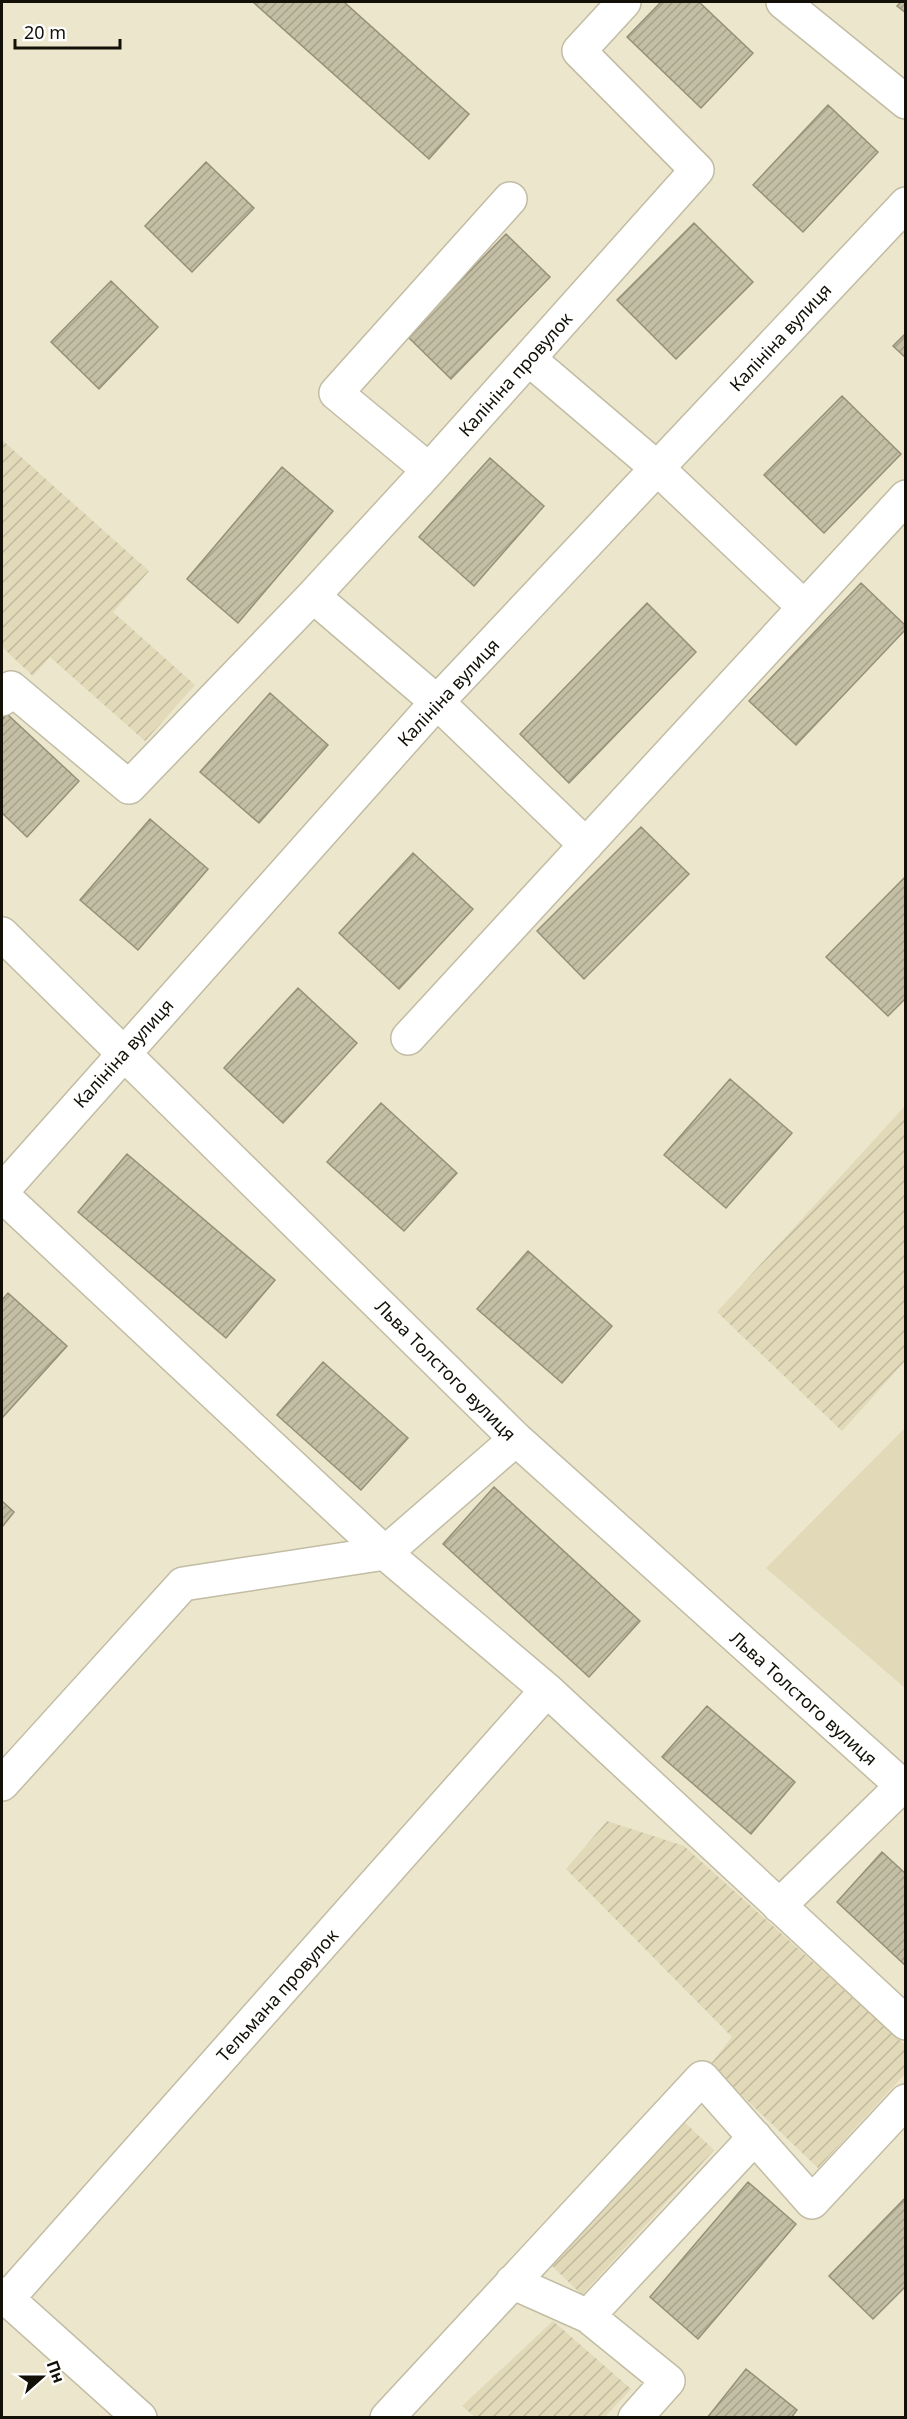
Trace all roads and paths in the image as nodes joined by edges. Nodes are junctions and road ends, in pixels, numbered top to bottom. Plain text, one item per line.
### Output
1 (624, 2) edge
2 (783, 2) edge
3 (906, 102) edge
4 (510, 199) dead end
5 (906, 204) edge
6 (529, 359) junction
7 (657, 468) junction
8 (429, 470) junction
9 (906, 497) edge
10 (313, 596) junction
11 (804, 607) junction
12 (2, 699) edge
13 (437, 702) junction
14 (586, 844) junction
15 (2, 934) edge
16 (408, 1038) dead end
17 (123, 1052) junction
18 (2, 1192) edge
19 (516, 1439) junction
20 (385, 1553) junction
21 (547, 1690) junction
22 (2, 1784) edge
23 (904, 1788) edge
24 (779, 1906) junction
25 (906, 2023) edge
26 (906, 2101) edge
27 (755, 2137) junction
28 (512, 2282) junction
29 (4, 2296) edge
30 (588, 2316) junction
31 (405, 2411) edge
32 (140, 2418) edge
33 (635, 2418) edge

1 - 6 street, Калініна провулок
2 - 3 street
4 - 8 street
5 - 7 street, Калініна вулиця
6 - 7 street
6 - 8 street, Калініна провулок
7 - 11 street
7 - 13 street, Калініна вулиця
8 - 10 street, Калініна провулок
9 - 11 street
10 - 12 street, Калініна провулок
10 - 13 street
11 - 14 street
13 - 14 street
13 - 17 street, Калініна вулиця
14 - 16 street
15 - 17 street, Льва Толстого вулиця
17 - 18 street, Калініна вулиця
17 - 19 street, Льва Толстого вулиця
18 - 20 street
19 - 20 street
19 - 23 street, Льва Толстого вулиця
20 - 21 street
20 - 22 street
21 - 24 street
21 - 29 street, Тельмана провулок
23 - 24 street
24 - 25 street
26 - 27 street
27 - 28 street
27 - 30 street
28 - 30 street
28 - 31 street
29 - 32 street
30 - 33 street

